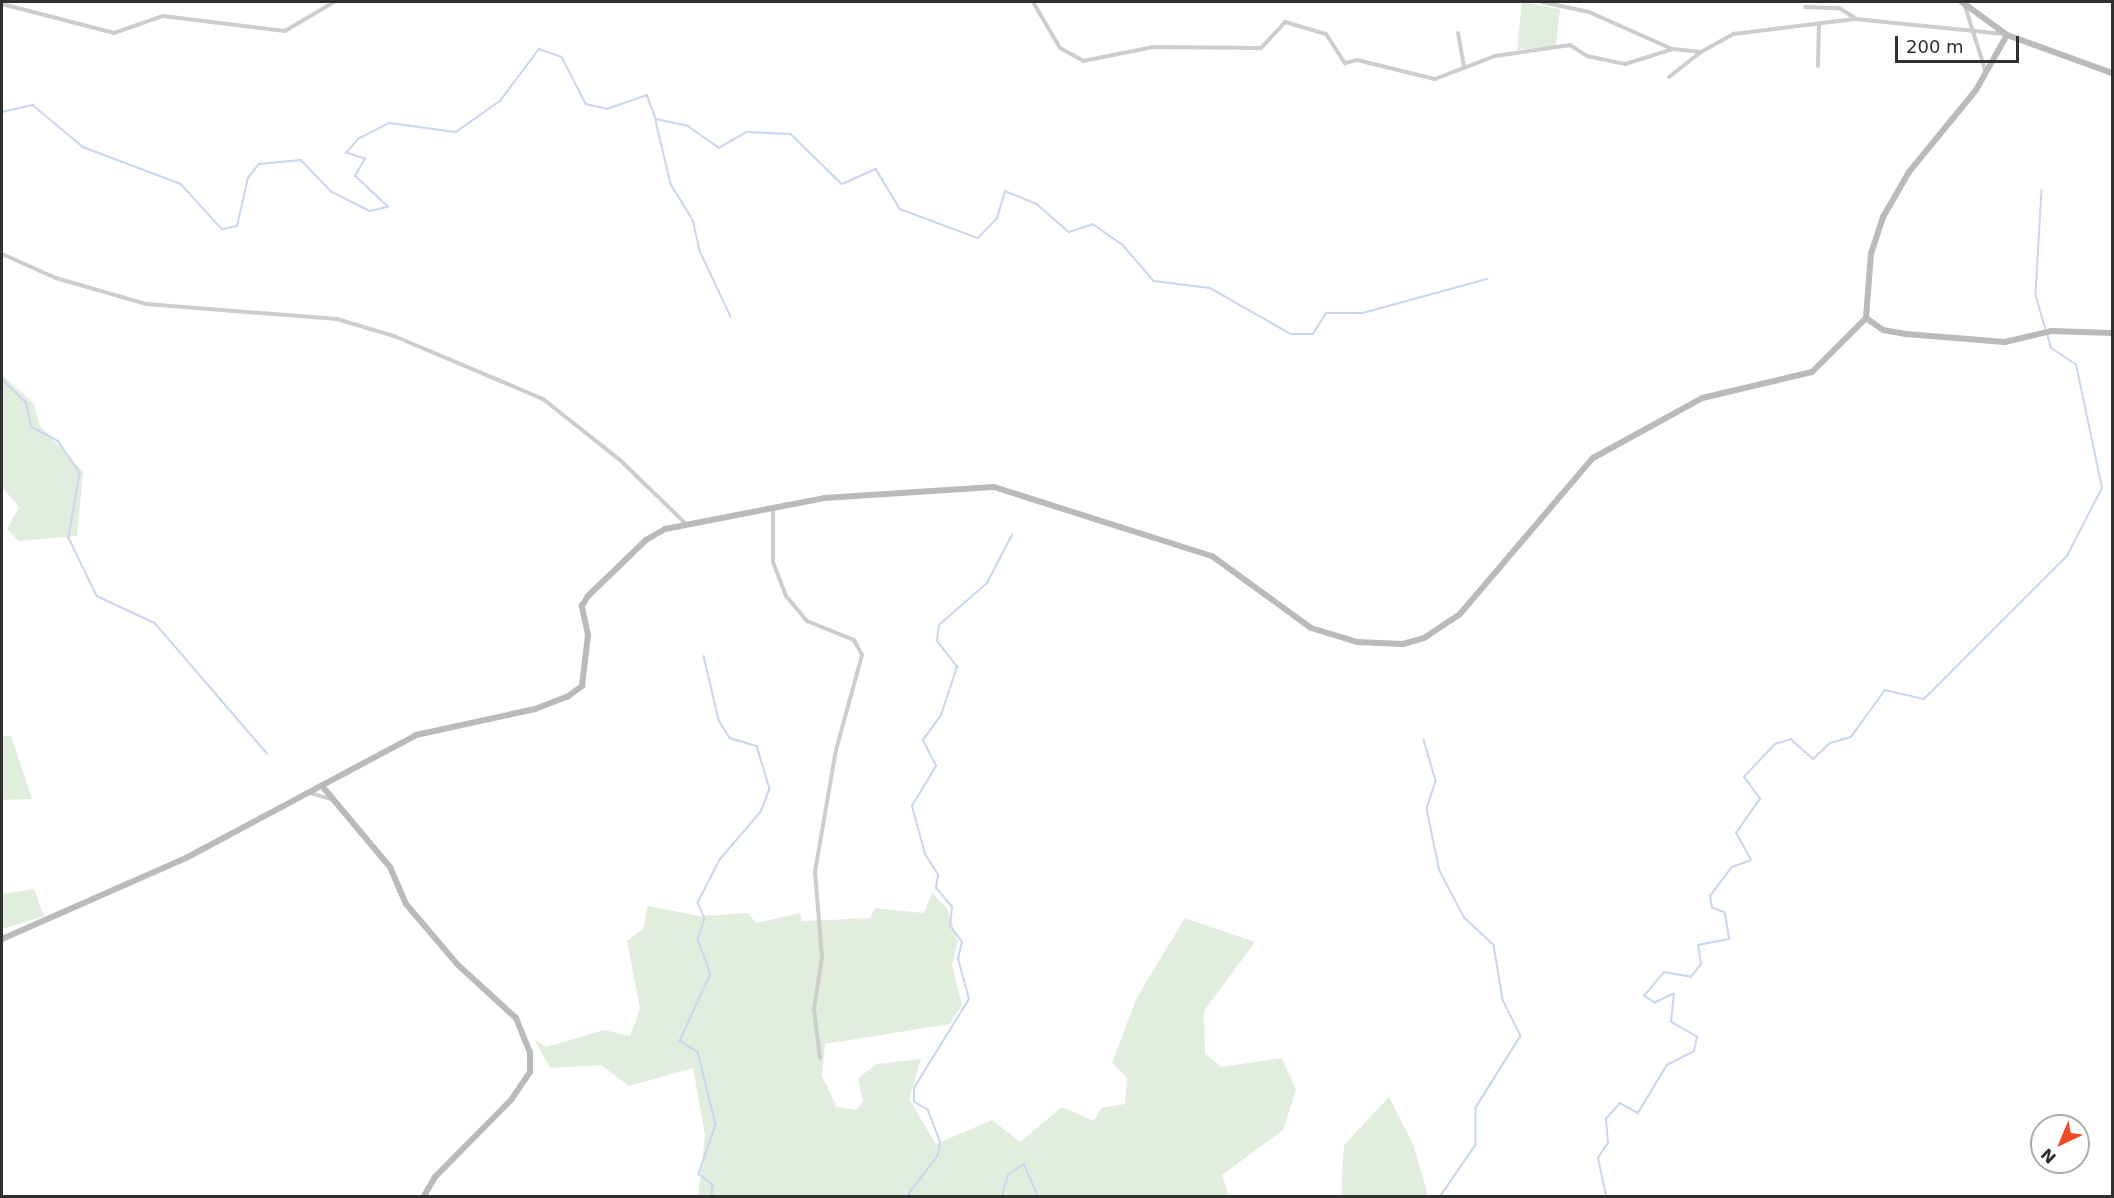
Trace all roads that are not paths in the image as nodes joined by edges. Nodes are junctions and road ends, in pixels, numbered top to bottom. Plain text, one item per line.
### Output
1 (334, 2) edge
2 (1033, 2) edge
3 (1542, 2) edge
4 (1963, 2) edge
5 (2, 4) edge
6 (1805, 7) dead end
7 (1855, 19) junction
8 (1819, 23) junction
9 (1975, 29) junction
10 (1458, 33) dead end
11 (2007, 34) junction
12 (1673, 49) junction
13 (1701, 52) junction
14 (1818, 66) dead end
15 (1464, 68) junction
16 (1985, 70) junction
17 (2112, 73) edge
18 (1669, 77) dead end
19 (2, 254) edge
20 (1866, 318) junction
21 (2112, 333) edge
22 (773, 507) junction
23 (685, 523) junction
24 (322, 786) junction
25 (309, 793) junction
26 (332, 799) junction
27 (2, 939) edge
28 (820, 1058) dead end
29 (424, 1197) edge

1 - 5 street
2 - 15 street
3 - 12 street
4 - 9 street
4 - 11 street
6 - 7 street
7 - 8 street
7 - 9 street
8 - 13 street
8 - 14 street
9 - 11 street
9 - 16 street
10 - 15 street
11 - 16 street
11 - 17 street
12 - 13 street
12 - 15 street
13 - 18 street
16 - 20 street
19 - 23 street
20 - 21 street
20 - 22 street
22 - 23 street
22 - 28 street
23 - 24 street
24 - 25 street
24 - 26 street
25 - 26 street
25 - 27 street
26 - 29 street

